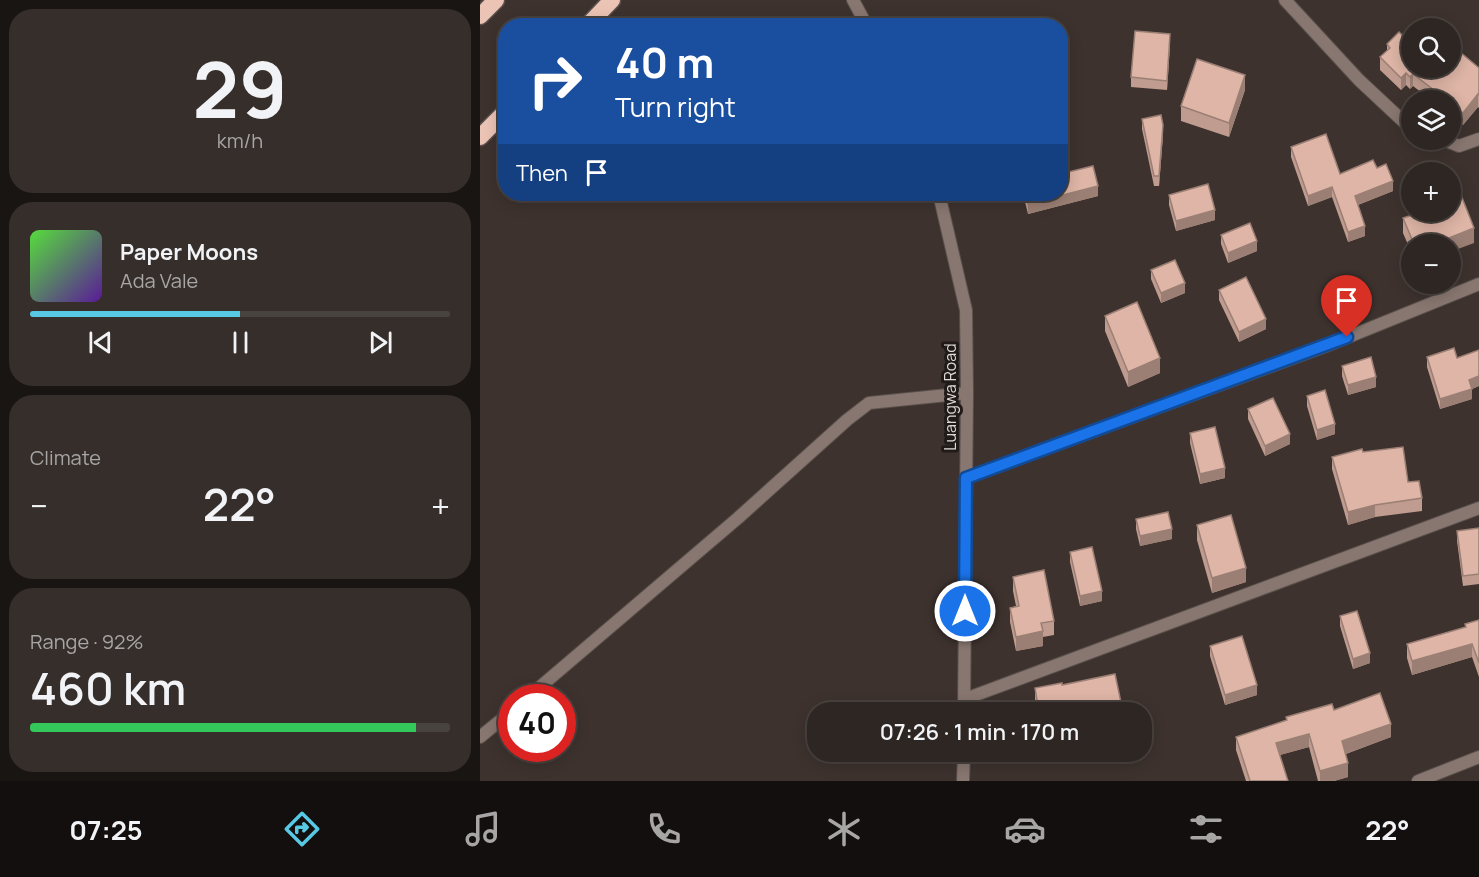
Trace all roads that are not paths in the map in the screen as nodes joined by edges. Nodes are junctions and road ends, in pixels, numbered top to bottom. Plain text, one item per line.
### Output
1 (496, 0) edge
2 (612, 0) edge
3 (853, 0) edge
4 (1285, 0) edge
5 (480, 16) edge
6 (595, 18) edge
7 (863, 18) edge
8 (1401, 118) edge
9 (498, 119) edge
10 (480, 137) edge
11 (1479, 139) edge
12 (1461, 145) edge
13 (941, 201) edge
14 (1479, 284) edge
15 (967, 393) junction
16 (966, 478) junction
17 (1479, 508) edge
18 (543, 684) edge
19 (965, 699) junction
20 (965, 702) edge
21 (498, 722) edge
22 (480, 737) edge
23 (1479, 757) edge
24 (964, 762) edge
25 (963, 781) edge
26 (1418, 781) edge

1 - 5 highway
2 - 6 highway
3 - 7 street
4 - 8 street
9 - 10 highway
11 - 12 street
13 - 15 street, Luangwa Road
14 - 16 street
15 - 16 street, Luangwa Road
15 - 18 street
16 - 19 street, Luangwa Road
17 - 19 street
19 - 20 street, Luangwa Road
21 - 22 street
23 - 26 street
24 - 25 street

